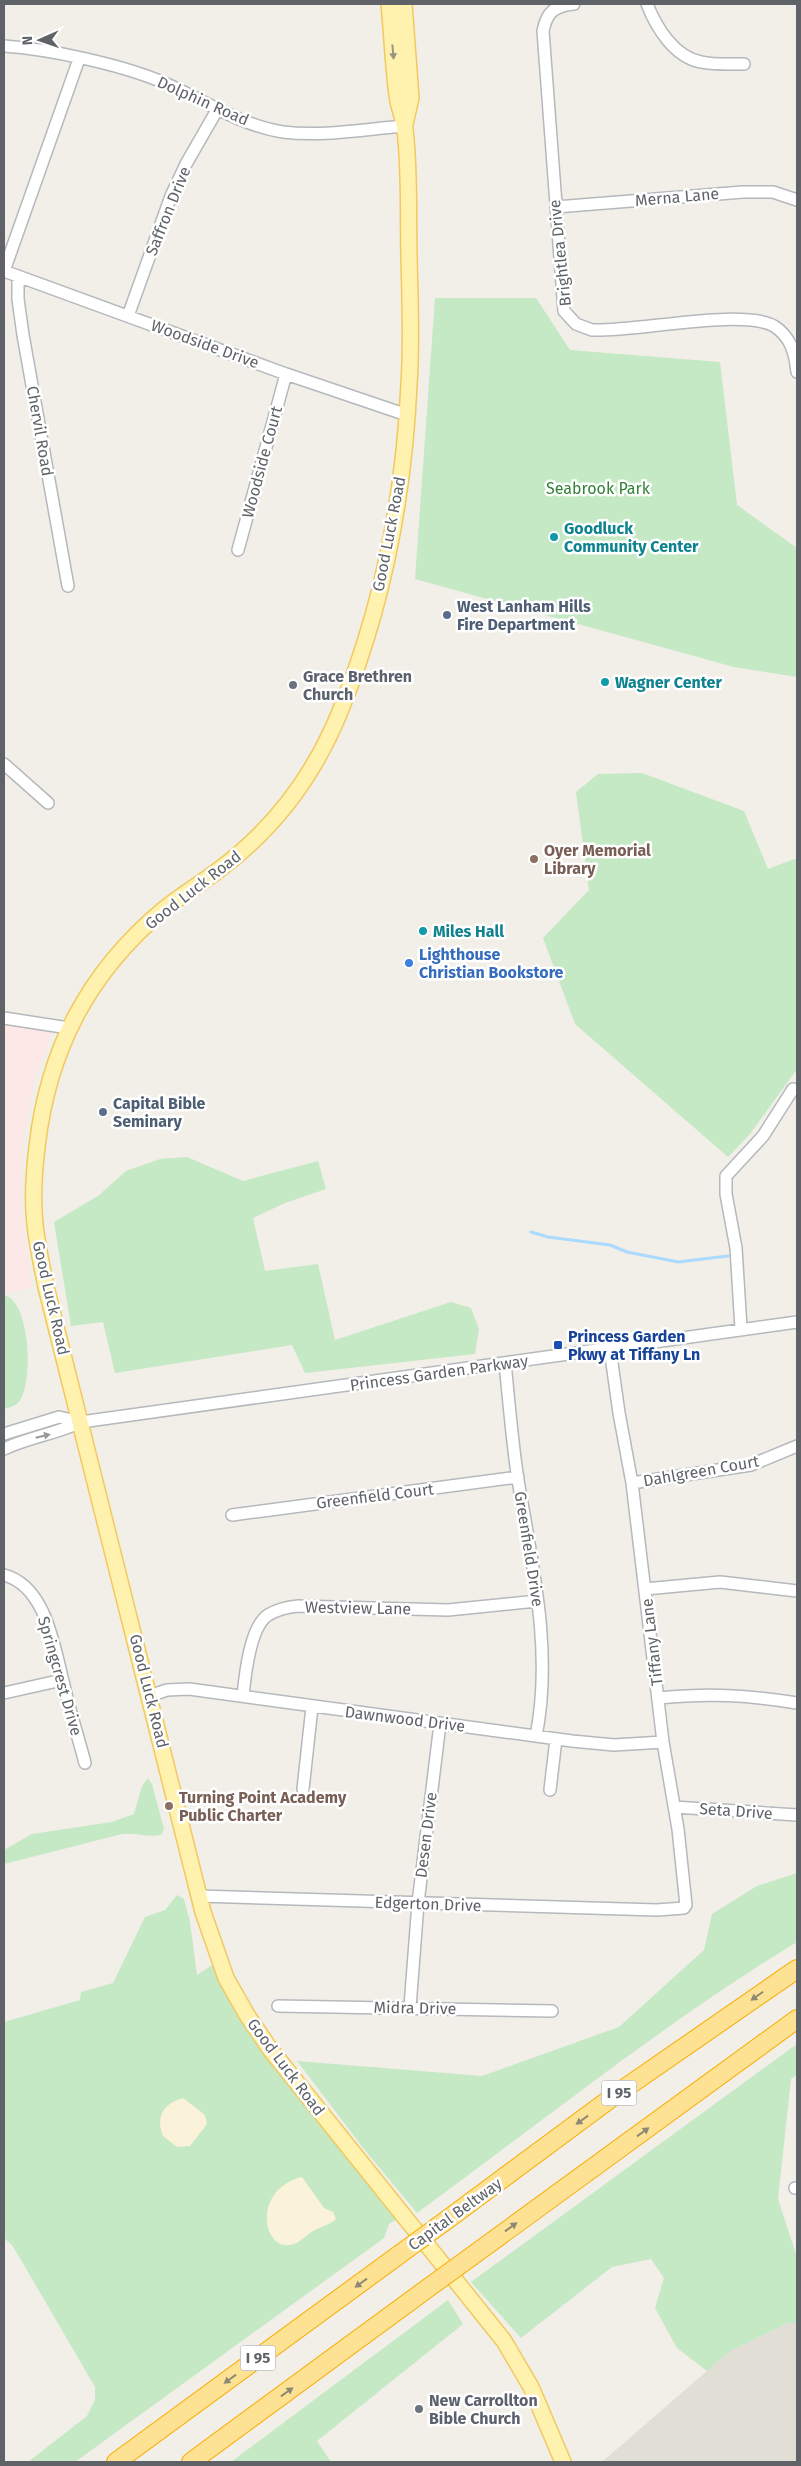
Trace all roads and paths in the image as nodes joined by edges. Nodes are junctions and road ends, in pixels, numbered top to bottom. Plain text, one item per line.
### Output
1 (389, 4) edge
2 (404, 4) edge
3 (574, 4) edge
4 (648, 4) edge
5 (4, 46) edge
6 (79, 59) junction
7 (744, 64) dead end
8 (217, 110) junction
9 (405, 126) junction
10 (797, 200) edge
11 (556, 207) junction
12 (4, 271) edge
13 (18, 276) junction
14 (128, 316) junction
15 (797, 372) edge
16 (286, 374) junction
17 (407, 415) junction
18 (238, 550) dead end
19 (68, 586) dead end
20 (4, 764) edge
21 (48, 804) dead end
22 (4, 1018) edge
23 (69, 1028) junction
24 (793, 1089) dead end
25 (797, 1322) edge
26 (741, 1328) junction
27 (610, 1349) junction
28 (505, 1363) junction
29 (81, 1422) junction
30 (4, 1434) edge
31 (797, 1446) edge
32 (4, 1449) edge
33 (518, 1477) junction
34 (632, 1483) junction
35 (232, 1515) dead end
36 (4, 1575) edge
37 (645, 1589) junction
38 (797, 1591) edge
39 (537, 1601) junction
40 (62, 1680) junction
41 (4, 1693) edge
42 (149, 1696) junction
43 (243, 1696) junction
44 (658, 1698) junction
45 (797, 1703) edge
46 (312, 1707) junction
47 (440, 1724) junction
48 (536, 1736) junction
49 (556, 1739) junction
50 (663, 1742) junction
51 (85, 1763) dead end
52 (303, 1789) dead end
53 (550, 1790) dead end
54 (674, 1807) junction
55 (797, 1815) edge
56 (199, 1896) junction
57 (418, 1903) junction
58 (658, 1910) joint
59 (797, 1969) edge
60 (278, 2006) dead end
61 (410, 2007) junction
62 (552, 2010) dead end
63 (797, 2019) edge
64 (116, 2462) edge
65 (191, 2462) edge
66 (563, 2462) edge

1 -> 9 main road, Good Luck Road
2 - 9 main road, Good Luck Road
3 - 11 street, Brightlea Drive
4 - 7 street
5 - 6 street, Dolphin Road
6 - 8 street, Dolphin Road
6 - 12 street
8 - 9 street, Dolphin Road
8 - 14 street, Saffron Drive
9 - 17 main road, Good Luck Road
10 - 11 street, Merna Lane
11 - 15 street, Brightlea Drive
12 - 13 street, Woodside Drive
13 - 14 street, Woodside Drive
13 - 19 street, Chervil Road
14 - 16 street, Woodside Drive
16 - 17 street, Woodside Drive
16 - 18 street, Woodside Court
17 - 23 main road, Good Luck Road
20 - 21 street
22 - 23 street
23 - 29 main road, Good Luck Road
24 - 26 street
25 - 26 street, Princess Garden Parkway
26 - 27 street, Princess Garden Parkway
27 - 28 street, Princess Garden Parkway
27 - 34 street, Tiffany Lane
28 - 29 street, Princess Garden Parkway
28 - 33 street, Greenfield Drive
29 - 30 street
32 -> 29 street
29 - 42 main road, Good Luck Road
31 - 34 street, Dahlgreen Court
33 - 35 street, Greenfield Court
33 - 39 street, Greenfield Drive
34 - 37 street, Tiffany Lane
36 - 40 street, Springcrest Drive
37 - 38 street
37 - 44 street, Tiffany Lane
39 - 43 street, Westview Lane
39 - 48 street, Greenfield Drive
40 - 41 street
40 - 51 street, Springcrest Drive
42 - 43 street, Dawnwood Drive
42 - 56 main road, Good Luck Road
43 - 46 street, Dawnwood Drive
44 - 45 street
44 - 50 street, Tiffany Lane
46 - 47 street, Dawnwood Drive
46 - 52 street
47 - 48 street, Dawnwood Drive
47 - 57 street, Desen Drive
48 - 49 street, Dawnwood Drive
49 - 50 street, Dawnwood Drive
49 - 53 street
50 - 54 street, Tiffany Lane
54 - 55 street, Seta Drive
54 - 58 street, Tiffany Lane
56 - 57 street, Edgerton Drive
56 - 66 main road, Good Luck Road
57 - 58 street, Edgerton Drive
57 - 61 street, Desen Drive
59 -> 64 highway, Capital Beltway / I 95, bridge
60 - 61 street, Midra Drive
61 - 62 street, Midra Drive
65 -> 63 highway, I 95, bridge

